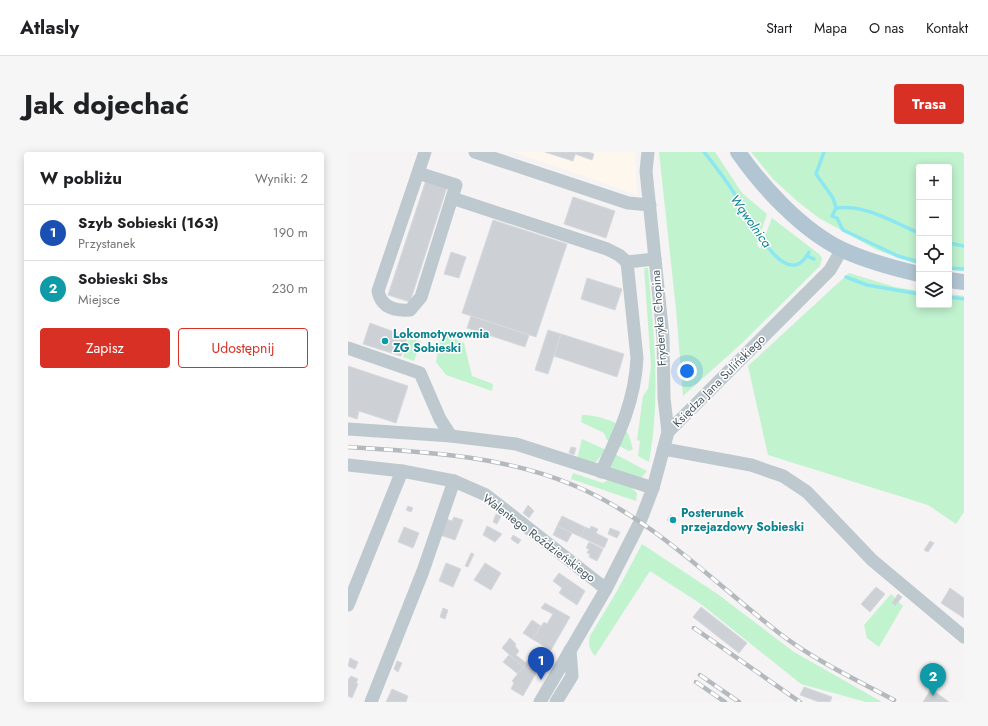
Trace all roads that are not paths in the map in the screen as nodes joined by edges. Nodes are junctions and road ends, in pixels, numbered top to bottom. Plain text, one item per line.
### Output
1 (425, 152) edge
2 (475, 152) edge
3 (648, 152) edge
4 (738, 152) edge
5 (418, 173) junction
6 (452, 198) junction
7 (650, 205) junction
8 (842, 250) junction
9 (655, 259) junction
10 (627, 262) junction
11 (916, 273) edge
12 (952, 280) edge
13 (964, 282) edge
14 (348, 348) edge
15 (348, 429) edge
16 (668, 432) junction
17 (451, 436) junction
18 (664, 449) junction
19 (348, 465) edge
20 (402, 471) junction
21 (601, 472) junction
22 (454, 481) junction
23 (653, 488) junction
24 (606, 589) junction
25 (348, 605) edge
26 (964, 637) edge
27 (570, 650) junction
28 (371, 702) edge
29 (540, 702) edge
30 (556, 702) edge

1 - 5 street
2 - 7 street
3 - 7 street, Fryderyka Chopina
4 - 8 main road
5 - 6 street
5 - 6 street
6 - 10 street
7 - 9 street, Fryderyka Chopina
8 - 11 main road
8 - 16 street, Księdza Jana Sulińskiego
9 - 10 street
9 - 16 street, Fryderyka Chopina
10 - 21 street
12 - 13 main road
14 - 17 street
15 - 17 street
16 - 18 street, Księdza Jana Sulińskiego
17 - 21 street
18 - 23 street, Księdza Jana Sulińskiego
18 - 26 street
19 - 20 street, Walentego Roździeńskiego
20 - 22 street, Walentego Roździeńskiego
20 - 25 street
21 - 23 street
22 - 24 street, Walentego Roździeńskiego
22 - 28 street
23 - 24 street, Księdza Jana Sulińskiego
24 - 27 street, Księdza Jana Sulińskiego
27 - 29 street, Księdza Jana Sulińskiego
27 - 30 street

